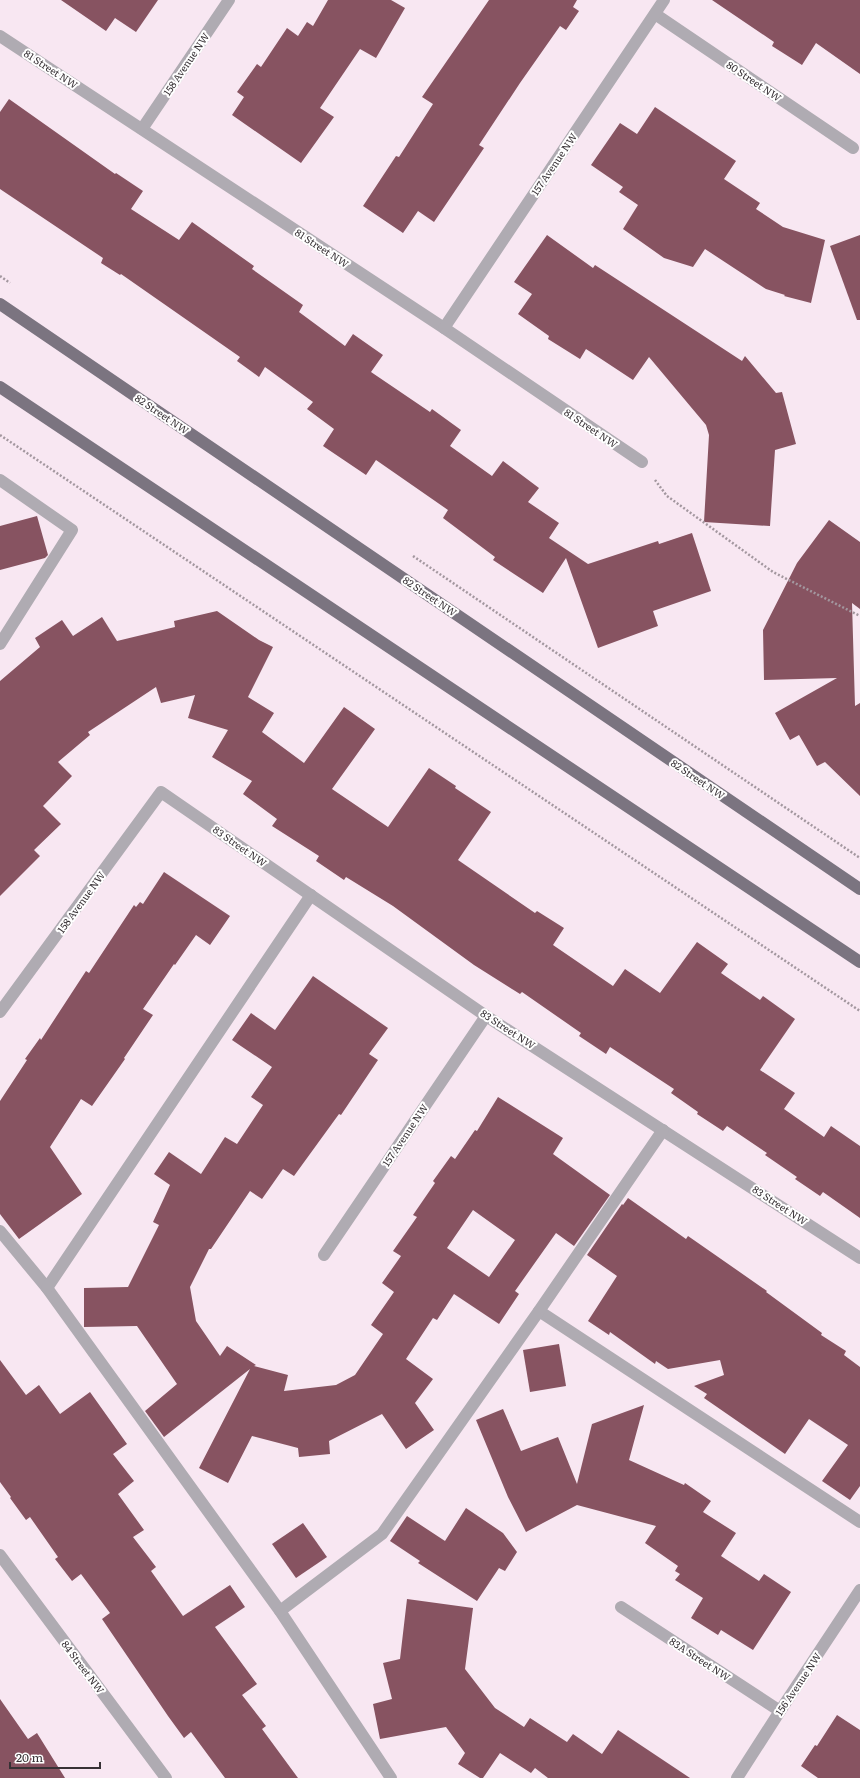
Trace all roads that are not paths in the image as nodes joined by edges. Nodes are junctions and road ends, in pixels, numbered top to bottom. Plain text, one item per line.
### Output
1 (229, 0) edge
2 (664, 0) edge
3 (655, 14) junction
4 (0, 36) edge
5 (142, 129) junction
6 (853, 148) dead end
7 (0, 304) edge
8 (444, 328) junction
9 (0, 387) edge
10 (642, 462) road end
11 (0, 480) edge
12 (0, 644) edge
13 (162, 792) joint
14 (860, 889) edge
15 (311, 895) junction
16 (827, 942) junction
17 (860, 962) edge
18 (860, 972) edge
19 (0, 1012) edge
20 (486, 1016) junction
21 (663, 1130) junction
22 (0, 1231) edge
23 (324, 1255) dead end
24 (860, 1258) edge
25 (46, 1288) junction
26 (539, 1311) junction
27 (860, 1522) edge
28 (0, 1555) edge
29 (860, 1590) edge
30 (621, 1607) dead end
31 (280, 1611) junction
32 (780, 1711) junction
33 (166, 1778) edge
34 (391, 1778) edge
35 (737, 1778) edge

1 - 5 street, 158 Avenue NW
2 - 3 street, 157 Avenue NW
3 - 6 street, 80 Street NW
3 - 8 street, 157 Avenue NW
4 - 5 street, 81 Street NW
5 - 8 street, 81 Street NW
7 - 14 main road, 82 Street NW
8 - 10 street, 81 Street NW
9 - 16 main road
11 - 12 street
13 - 15 street, 83 Street NW
13 - 19 street, 158 Avenue NW
15 - 20 street, 83 Street NW
15 - 25 street
16 - 17 main road
16 - 18 main road
20 - 21 street, 83 Street NW
20 - 23 street, 157 Avenue NW
21 - 24 street, 83 Street NW
21 - 26 street
22 - 25 street
25 - 31 street
26 - 27 street
26 - 31 street
28 - 33 street, 84 Street NW
29 - 32 street, 156 Avenue NW
30 - 32 street, 83A Street NW
31 - 34 street
32 - 35 street, 156 Avenue NW

